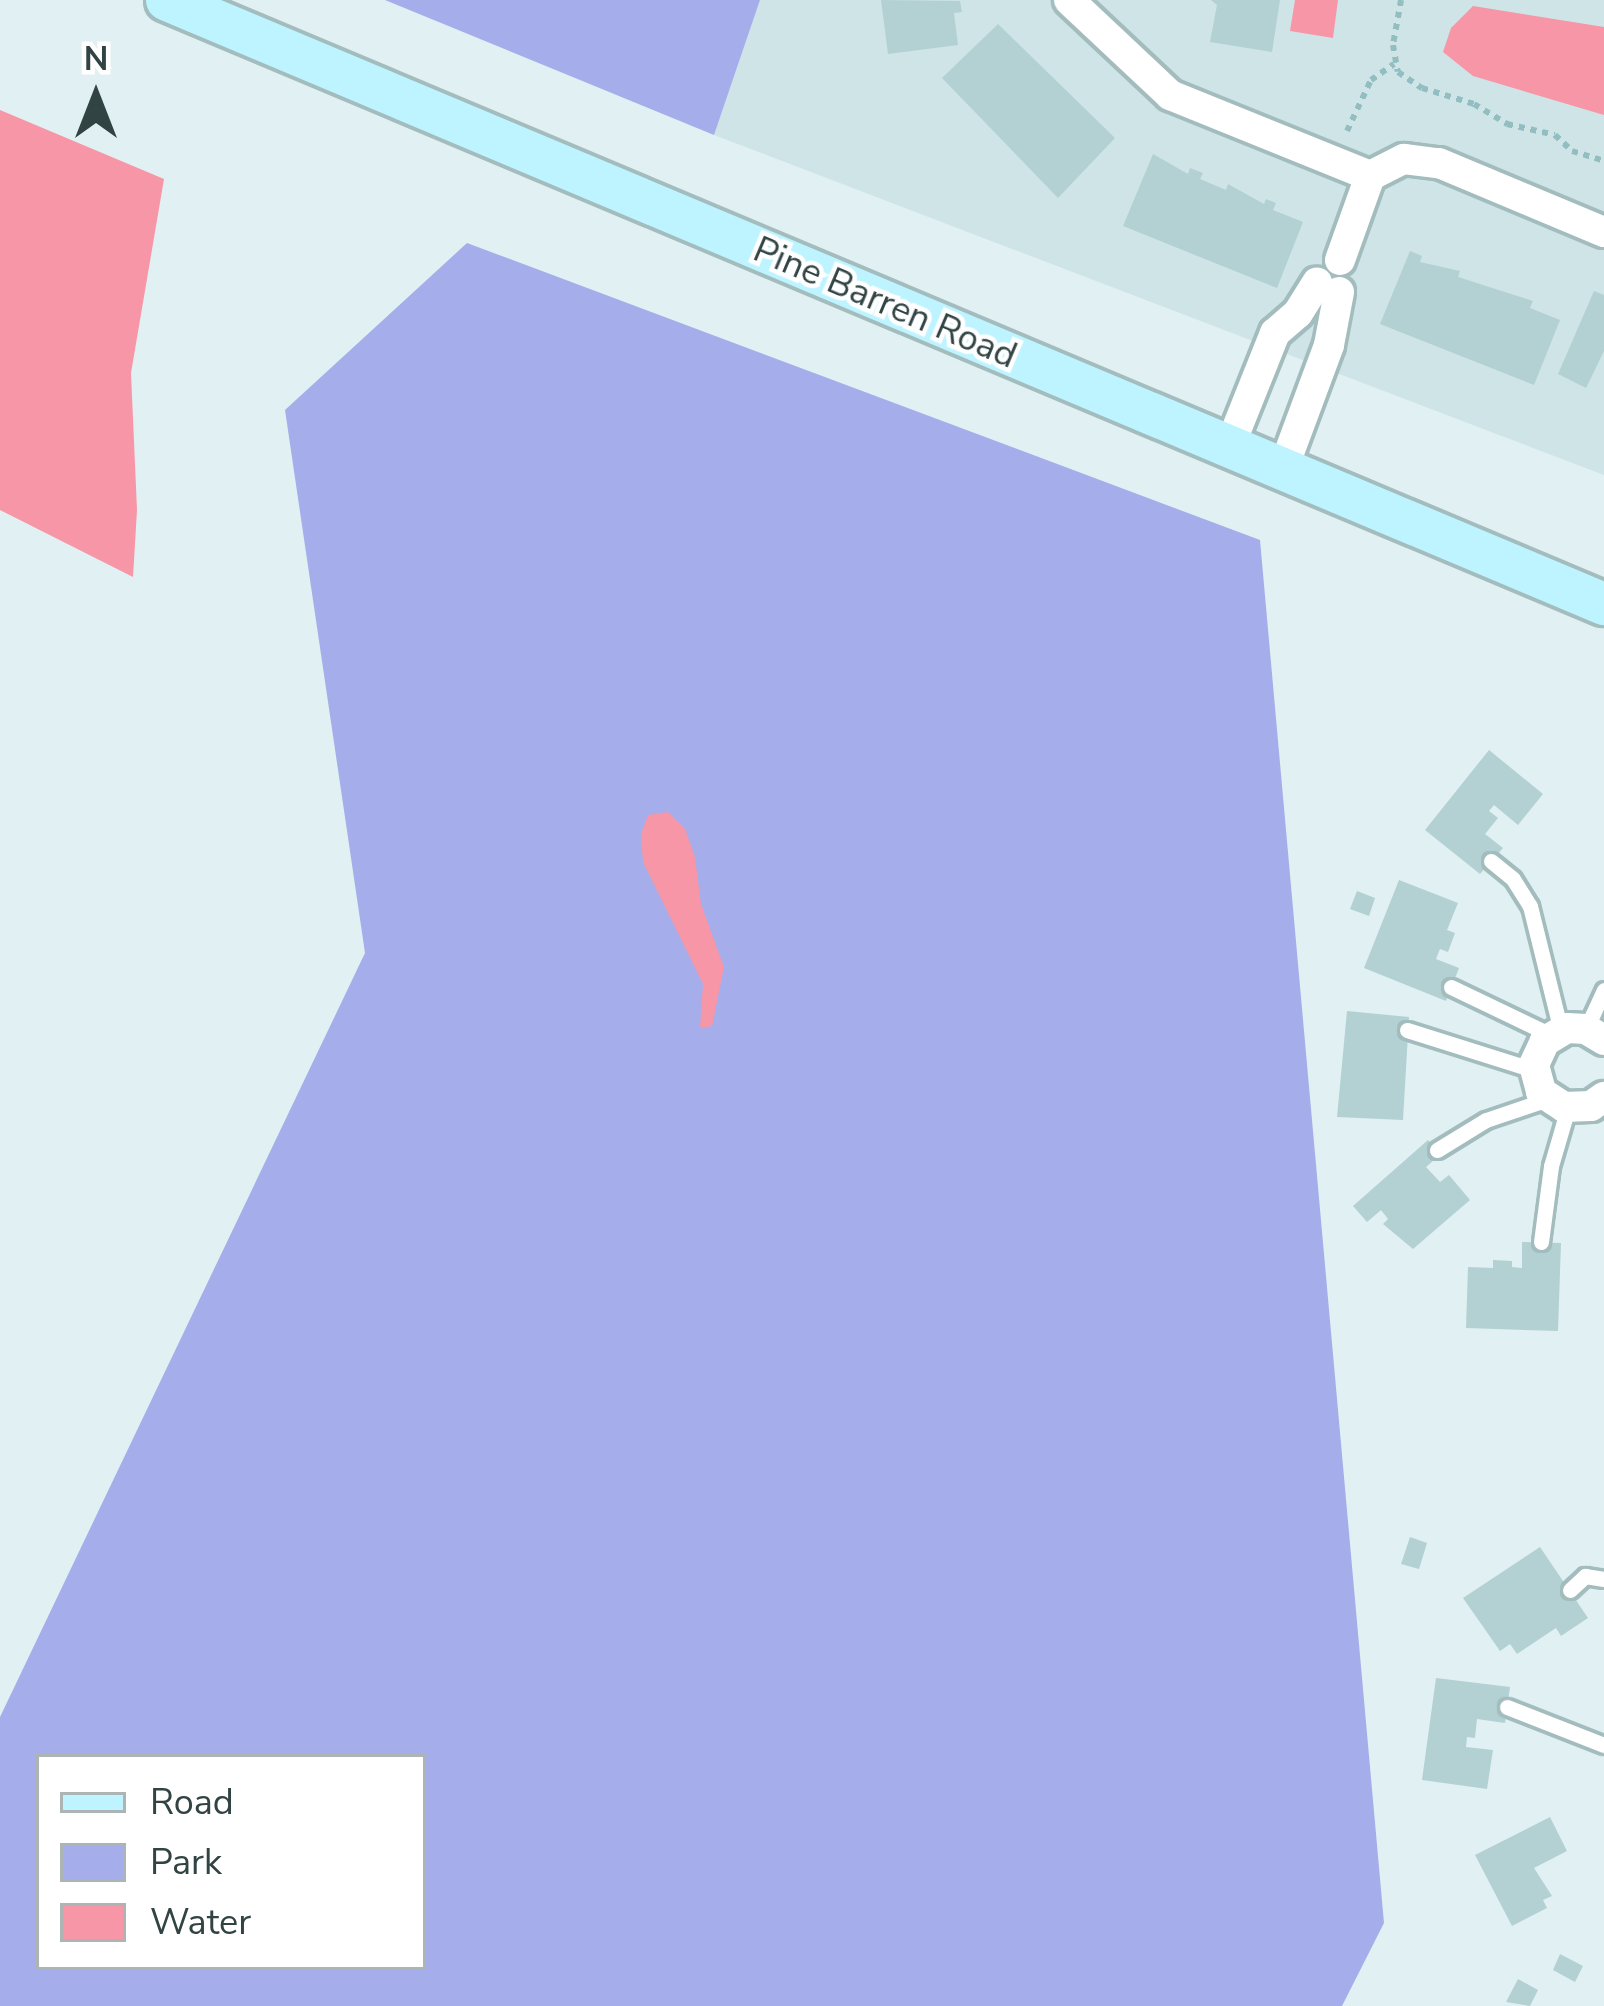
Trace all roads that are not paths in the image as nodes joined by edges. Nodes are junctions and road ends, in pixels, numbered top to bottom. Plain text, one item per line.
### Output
1 (167, 0) edge
2 (1069, 0) edge
3 (1370, 176) junction
4 (1604, 232) edge
5 (1340, 260) joint
6 (1324, 299) junction
7 (1229, 448) junction
8 (1283, 469) junction
9 (1604, 604) edge
10 (1491, 862) dead end
11 (1451, 987) dead end
12 (1604, 990) edge
13 (1407, 1030) dead end
14 (1576, 1034) edge
15 (1534, 1070) junction
16 (1604, 1097) edge
17 (1558, 1103) junction
18 (1437, 1150) dead end
19 (1541, 1242) dead end
20 (1604, 1579) edge
21 (1570, 1590) dead end
22 (1507, 1707) dead end
23 (1604, 1744) edge

1 - 7 main road, Pine Barren Road
2 - 3 street
3 - 4 street
3 - 5 street
5 - 6 lane
6 - 7 street
6 - 8 street
7 - 8 main road, Pine Barren Road
8 - 9 main road, Pine Barren Road
10 - 14 lane
11 - 14 lane
12 - 14 lane
13 - 15 lane
14 - 15 street
15 - 17 street
16 - 17 street
17 - 18 lane
17 - 19 lane
20 - 21 lane
22 - 23 lane

